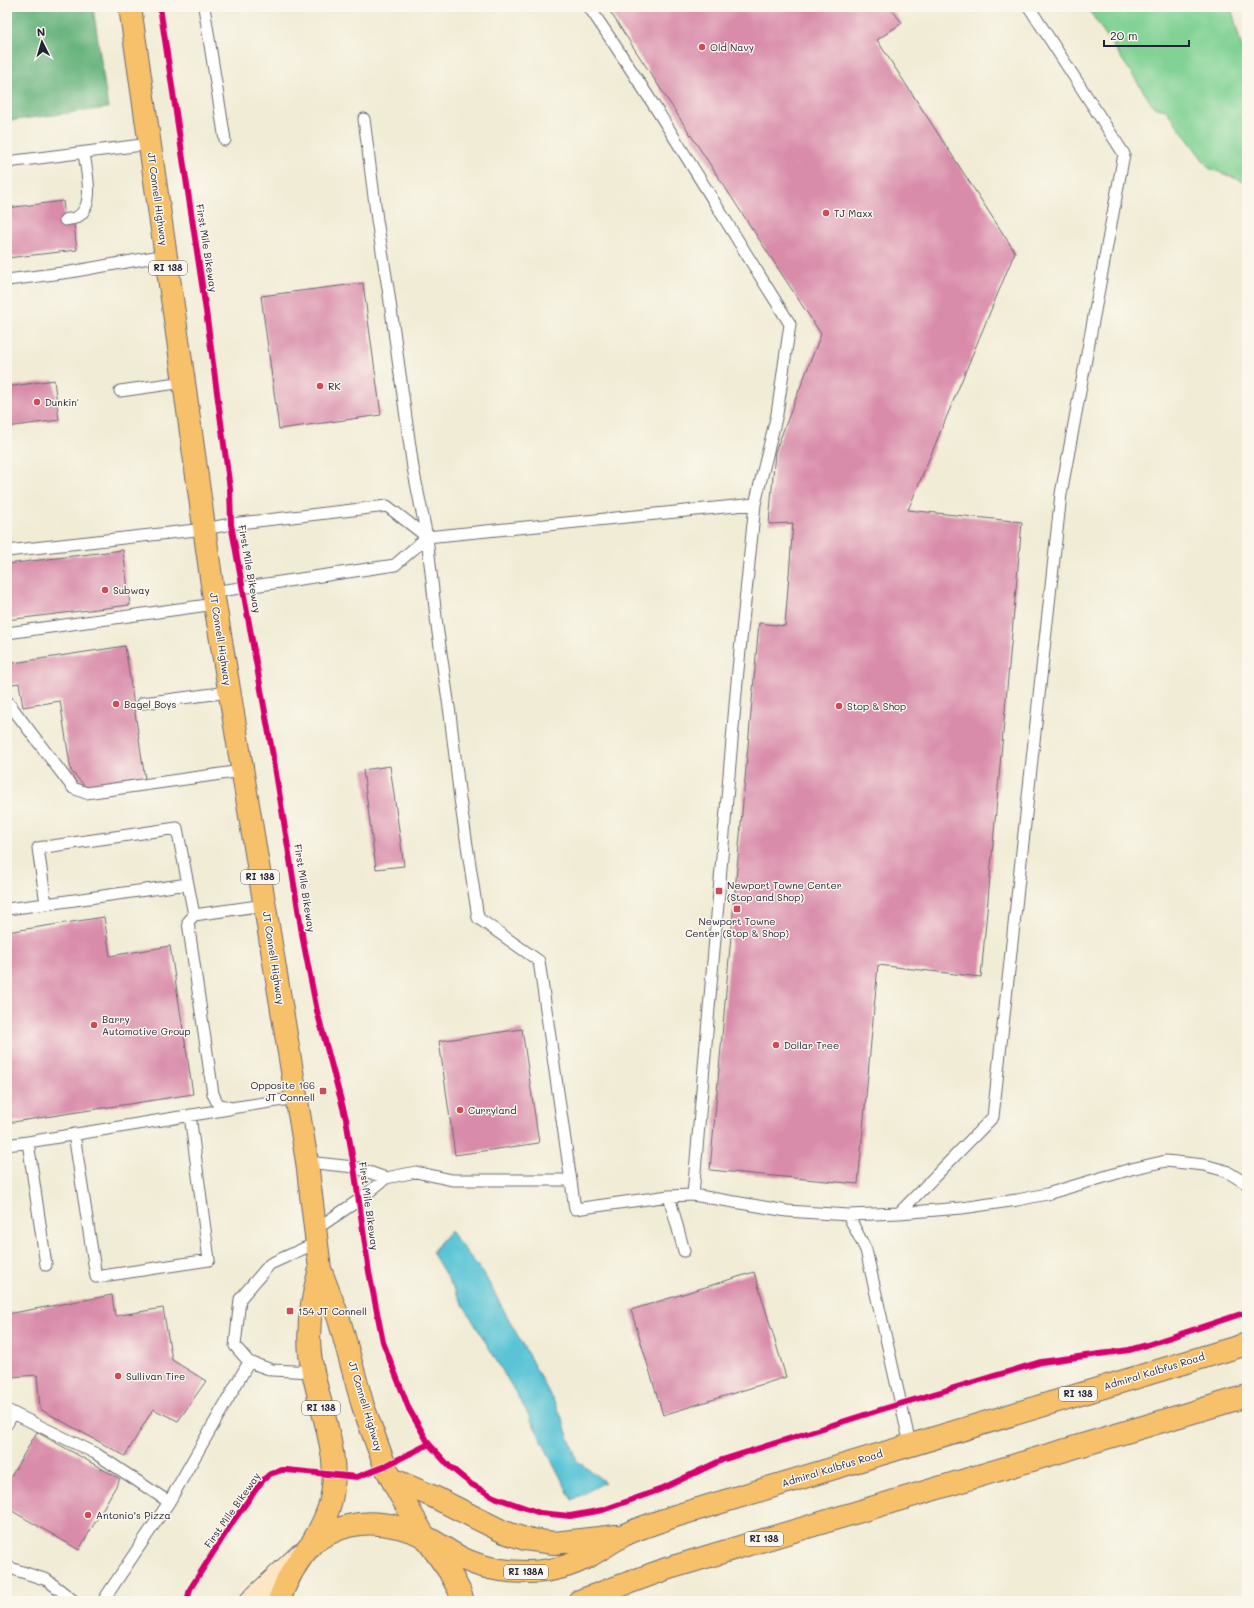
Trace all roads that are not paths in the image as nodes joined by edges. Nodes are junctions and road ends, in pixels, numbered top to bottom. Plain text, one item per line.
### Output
1 (130, 7) edge
2 (204, 7) edge
3 (590, 7) edge
4 (1029, 7) edge
5 (364, 118) dead end
6 (225, 140) dead end
7 (150, 144) junction
8 (84, 153) junction
9 (7, 162) edge
10 (65, 220) dead end
11 (166, 255) junction
12 (7, 280) edge
13 (184, 382) junction
14 (120, 391) dead end
15 (755, 504) junction
16 (205, 529) junction
17 (427, 537) junction
18 (7, 551) edge
19 (214, 598) junction
20 (7, 633) edge
21 (229, 692) junction
22 (7, 701) edge
23 (143, 703) dead end
24 (242, 771) junction
25 (188, 884) junction
26 (46, 904) junction
27 (265, 905) junction
28 (7, 909) edge
29 (194, 915) junction
30 (297, 1098) junction
31 (231, 1108) junction
32 (190, 1115) junction
33 (74, 1134) junction
34 (28, 1142) junction
35 (7, 1145) edge
36 (307, 1162) junction
37 (386, 1178) junction
38 (570, 1180) junction
39 (1247, 1184) edge
40 (693, 1195) junction
41 (670, 1196) junction
42 (899, 1213) junction
43 (848, 1215) junction
44 (317, 1236) junction
45 (684, 1250) dead end
46 (46, 1266) dead end
47 (320, 1269) junction
48 (1247, 1344) edge
49 (249, 1362) junction
50 (313, 1372) junction
51 (1247, 1396) edge
52 (10, 1412) edge
53 (7, 1424) edge
54 (910, 1444) junction
55 (392, 1479) junction
56 (169, 1502) junction
57 (625, 1534) junction
58 (425, 1537) junction
59 (312, 1543) junction
60 (7, 1567) edge
61 (74, 1601) edge
62 (103, 1601) edge
63 (251, 1601) edge
64 (279, 1601) edge
65 (463, 1601) edge
66 (580, 1601) edge

1 - 7 highway, JT Connell Highway / RI 138
2 - 6 lane
3 - 15 lane
4 - 42 lane
5 - 17 lane
7 - 8 lane
7 - 11 highway, JT Connell Highway / RI 138
8 - 9 lane
8 - 10 lane
11 - 12 lane
11 - 13 highway, JT Connell Highway / RI 138
13 - 14 lane
13 - 16 highway, JT Connell Highway / RI 138
15 - 17 lane
15 - 40 lane
16 - 17 lane
16 - 18 lane
16 - 19 highway, JT Connell Highway / RI 138
17 - 19 lane
17 - 38 lane
19 - 20 lane
19 - 21 highway, JT Connell Highway / RI 138
21 - 23 lane
21 - 24 highway, JT Connell Highway / RI 138
22 - 24 lane
24 - 27 highway, JT Connell Highway / RI 138
25 - 26 lane
25 - 26 lane
25 - 29 lane
26 - 28 lane
27 - 29 lane
27 - 30 highway, JT Connell Highway / RI 138
29 - 31 lane
30 - 31 lane
30 - 36 highway, JT Connell Highway / RI 138
31 - 32 lane
32 - 33 lane
32 - 33 lane
33 - 34 lane
34 - 35 lane
34 - 46 lane
36 - 37 lane
36 - 44 highway, JT Connell Highway / RI 138
37 - 38 lane
37 - 44 lane
38 - 41 lane
39 - 42 lane
40 - 41 lane
40 - 43 lane
41 - 45 lane
42 - 43 lane
43 - 54 lane
44 - 47 highway, JT Connell Highway / RI 138
44 - 49 lane
47 - 50 highway, JT Connell Highway / RI 138
47 - 55 highway, JT Connell Highway / RI 138
48 - 54 highway, Admiral Kalbfus Road / RI 138
49 - 50 lane
49 - 56 lane
50 - 59 highway, JT Connell Highway / RI 138
51 - 66 highway, RI 138
52 - 53 lane
52 - 56 lane
54 - 57 highway, Admiral Kalbfus Road / RI 138
55 - 57 highway, RI 138
55 - 58 highway, JT Connell Highway
56 - 62 lane
57 - 58 highway, Admiral Kalbfus Road / RI 138A
58 - 59 highway, RI 138A
58 - 65 highway, JT Connell Highway
59 - 63 street
59 - 64 highway, RI 138
60 - 61 lane

